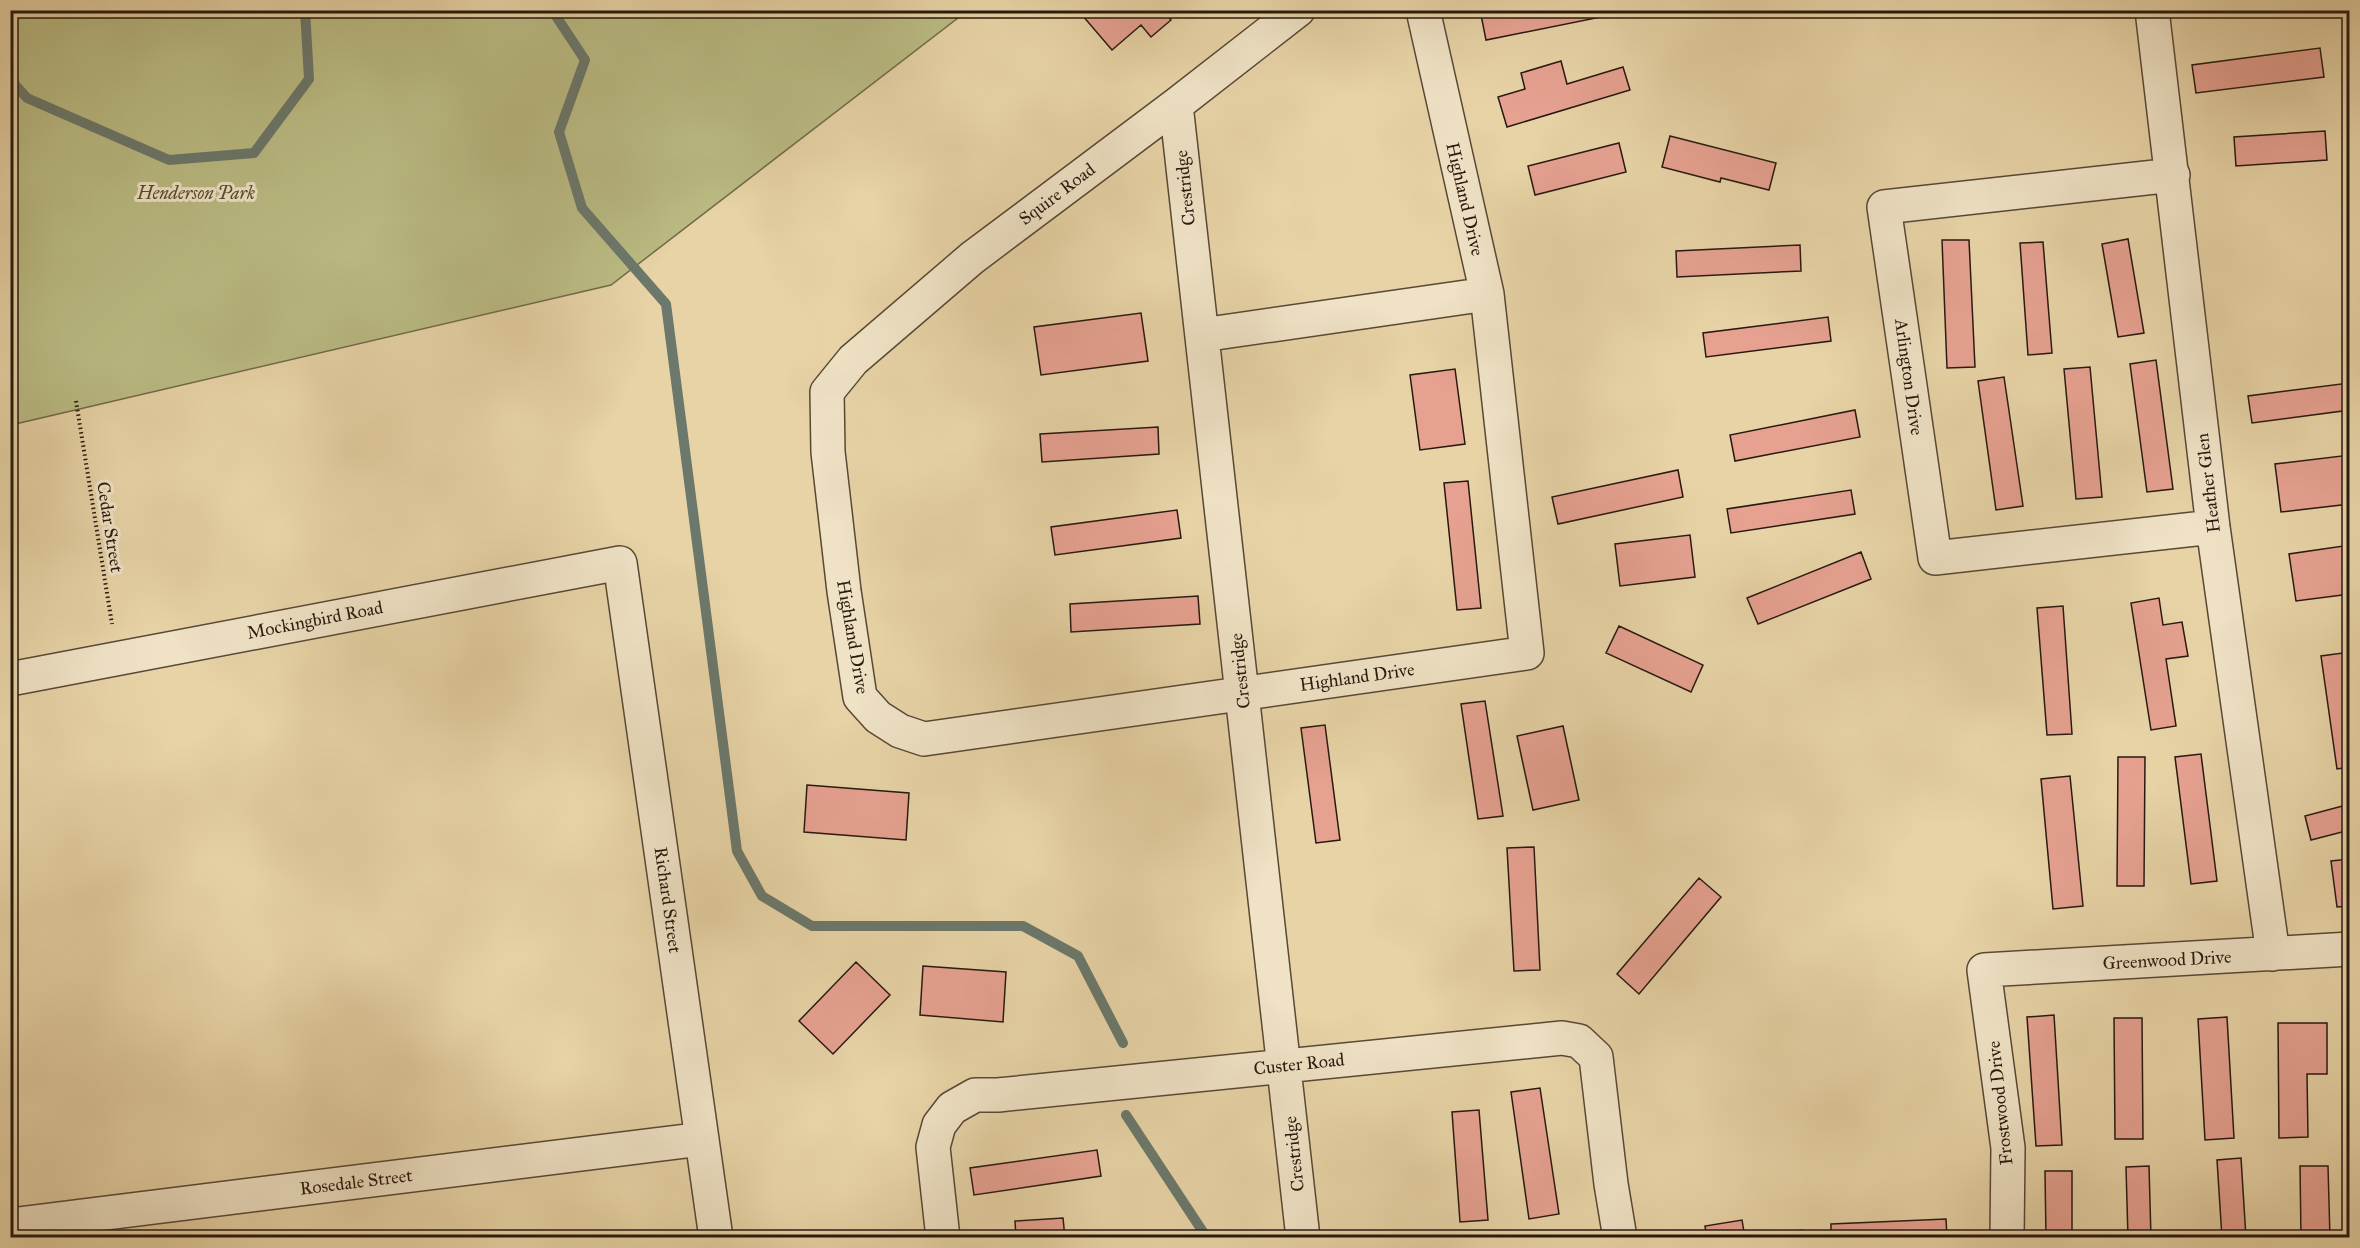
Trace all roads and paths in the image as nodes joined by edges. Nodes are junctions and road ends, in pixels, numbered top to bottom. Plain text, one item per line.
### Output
1 (1298, 10) edge
2 (1423, 10) edge
3 (2152, 10) edge
4 (1176, 105) junction
5 (2173, 175) junction
6 (1487, 294) junction
7 (1202, 335) junction
8 (827, 392) joint
9 (76, 401) dead end
10 (2213, 527) junction
11 (620, 563) joint
12 (117, 658) junction
13 (10, 679) edge
14 (1242, 693) junction
15 (2349, 950) edge
16 (2273, 954) junction
17 (1984, 970) joint
18 (1284, 1065) junction
19 (702, 1139) junction
20 (10, 1225) edge
21 (716, 1238) edge
22 (943, 1238) edge
23 (1304, 1238) edge
24 (1620, 1238) edge
25 (2007, 1238) edge

1 - 4 street, Squire Road
2 - 6 street, Highland Drive
3 - 5 street, Heather Glen
4 - 7 street, Crestridge
4 - 8 street, Squire Road
5 - 10 street, Heather Glen
5 - 10 street, Arlington Drive
6 - 7 street
6 - 14 street, Highland Drive
7 - 14 street, Crestridge
8 - 14 street, Highland Drive
9 - 12 path, Cedar Street
10 - 16 street, Heather Glen
11 - 12 street, Mockingbird Road
11 - 19 street, Richard Street
12 - 13 street, Mockingbird Road
14 - 18 street, Crestridge
15 - 16 street, Greenwood Drive
16 - 17 street, Greenwood Drive
17 - 25 street, Frostwood Drive
18 - 22 street, Custer Road
18 - 23 street, Crestridge
18 - 24 street, Custer Road
19 - 20 street, Rosedale Street
19 - 21 street, Richard Street

